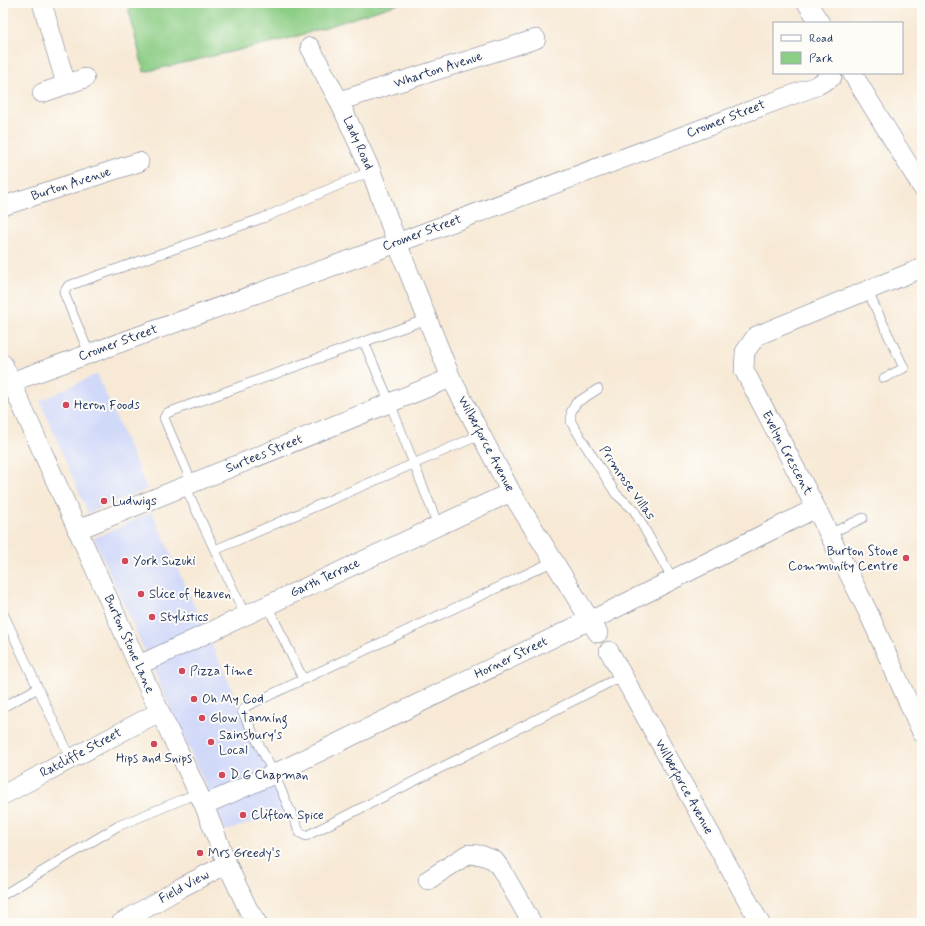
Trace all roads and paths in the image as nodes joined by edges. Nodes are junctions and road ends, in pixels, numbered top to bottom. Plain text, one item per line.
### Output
1 (42, 3) edge
2 (807, 3) edge
3 (819, 22) edge
4 (536, 39) dead end
5 (310, 47) dead end
6 (853, 74) edge
7 (832, 77) dead end
8 (85, 78) dead end
9 (66, 84) junction
10 (42, 93) dead end
11 (339, 101) junction
12 (139, 162) dead end
13 (371, 172) junction
14 (922, 187) edge
15 (3, 206) edge
16 (396, 243) junction
17 (922, 268) edge
18 (867, 290) junction
19 (427, 319) junction
20 (364, 342) junction
21 (89, 353) junction
22 (5, 371) edge
23 (451, 378) junction
24 (884, 378) dead end
25 (598, 389) dead end
26 (390, 403) junction
27 (480, 435) junction
28 (414, 464) junction
29 (189, 484) junction
30 (511, 492) junction
31 (816, 508) junction
32 (863, 518) dead end
33 (438, 525) junction
34 (77, 530) junction
35 (829, 534) junction
36 (215, 550) junction
37 (554, 561) junction
38 (673, 580) junction
39 (267, 605) junction
40 (3, 613) edge
41 (245, 615) junction
42 (594, 627) junction
43 (609, 650) dead end
44 (139, 665) junction
45 (622, 676) junction
46 (303, 679) junction
47 (38, 688) junction
48 (3, 707) edge
49 (159, 712) junction
50 (922, 732) edge
51 (71, 759) junction
52 (274, 774) junction
53 (3, 795) edge
54 (201, 799) junction
55 (227, 864) junction
56 (428, 880) dead end
57 (3, 895) edge
58 (121, 923) edge
59 (256, 923) edge
60 (532, 923) edge
61 (760, 923) edge

1 - 9 street
2 - 3 street
4 - 11 street, Wharton Avenue
5 - 11 street, Lady Road
6 - 14 street
7 - 16 street, Cromer Street
8 - 9 street
9 - 10 street
11 - 13 street, Lady Road
12 - 15 street, Burton Avenue
13 - 16 street, Lady Road
13 - 21 lane
16 - 19 street, Wilberforce Avenue
16 - 21 street, Cromer Street
17 - 18 street, Evelyn Crescent
18 - 24 lane
18 - 31 street, Evelyn Crescent
19 - 20 lane
19 - 23 street, Wilberforce Avenue
20 - 26 lane
20 - 29 lane
21 - 22 street, Cromer Street
22 - 34 street, Burton Stone Lane
23 - 26 street, Surtees Street
23 - 27 street, Wilberforce Avenue
25 - 38 lane, Primrose Villas
26 - 28 lane
26 - 29 street, Surtees Street
27 - 28 lane
27 - 30 street, Wilberforce Avenue
28 - 33 lane
28 - 36 lane
29 - 34 street, Surtees Street
29 - 36 lane
30 - 33 street, Garth Terrace
30 - 37 street, Wilberforce Avenue
31 - 35 street, Evelyn Crescent
31 - 38 street, Horner Street
32 - 35 lane
33 - 39 street, Garth Terrace
34 - 44 street, Burton Stone Lane
35 - 50 street, Evelyn Crescent
36 - 41 lane
37 - 42 street, Wilberforce Avenue
37 - 46 lane
38 - 42 street, Horner Street
39 - 41 street, Garth Terrace
39 - 46 lane
40 - 47 lane
41 - 44 street, Garth Terrace
42 - 52 street, Horner Street
43 - 45 street, Wilberforce Avenue
44 - 49 street, Burton Stone Lane
45 - 52 lane
45 - 61 street, Wilberforce Avenue
46 - 52 lane
47 - 48 lane
47 - 51 lane
49 - 51 street, Ratcliffe Street
49 - 54 street, Burton Stone Lane
51 - 53 street, Ratcliffe Street
52 - 54 street, Horner Street
54 - 55 street, Burton Stone Lane
54 - 57 lane
55 - 58 street, Field View
55 - 59 street, Burton Stone Lane
56 - 60 street

